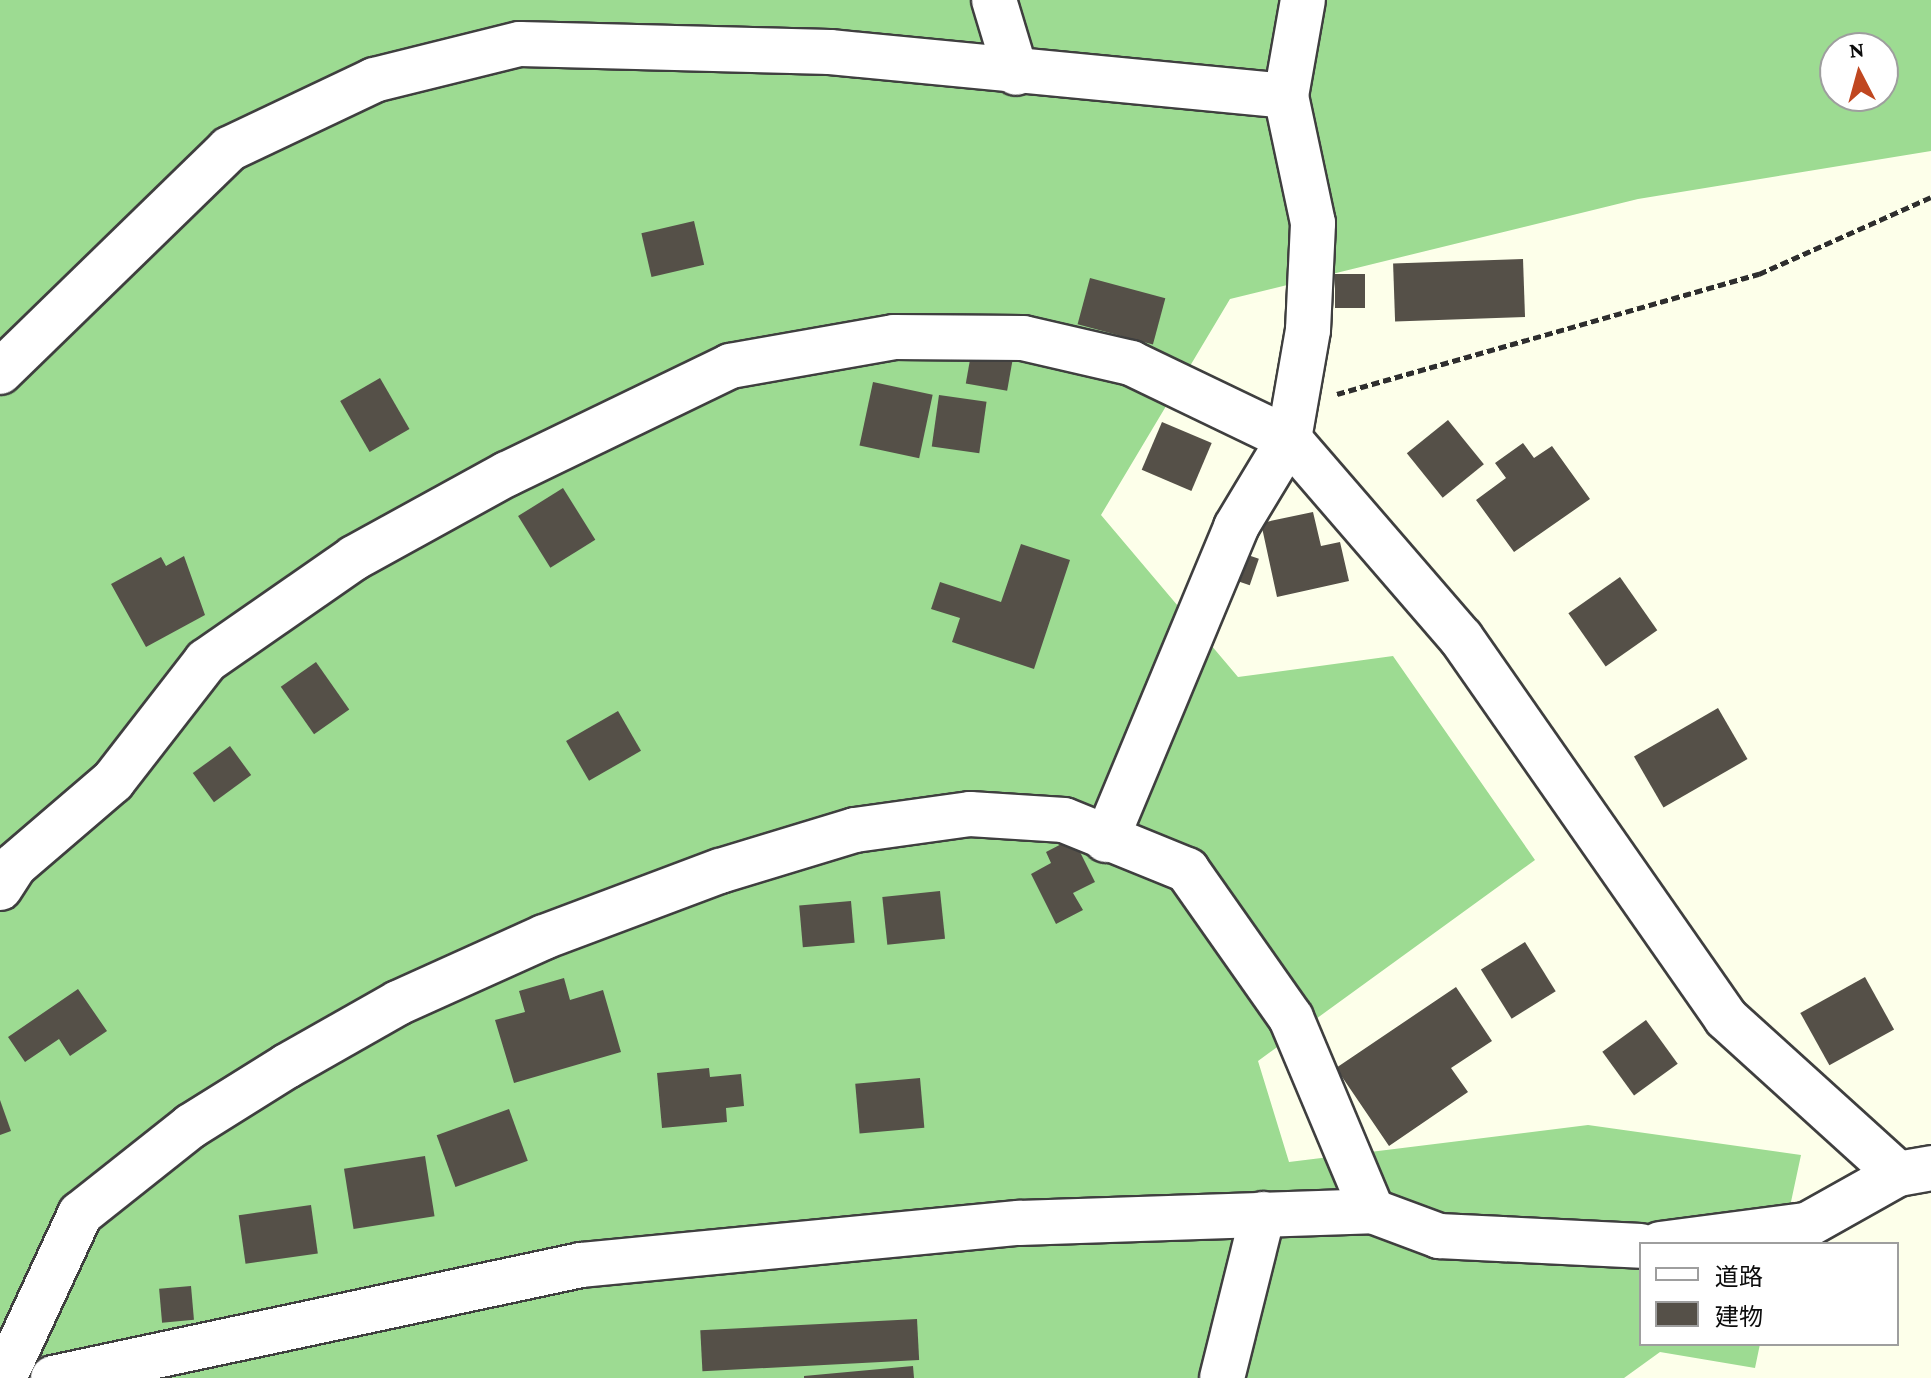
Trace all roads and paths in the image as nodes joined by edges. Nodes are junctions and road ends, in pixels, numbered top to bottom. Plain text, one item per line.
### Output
1 (994, 0) edge
2 (1303, 0) edge
3 (1016, 73) junction
4 (1286, 96) junction
5 (1931, 197) edge
6 (0, 372) edge
7 (1290, 423) junction
8 (1106, 840) junction
9 (5, 864) edge
10 (1914, 1171) edge
11 (1372, 1211) junction
12 (1263, 1214) junction
13 (1675, 1242) edge
14 (1639, 1246) edge
15 (4, 1378) edge
16 (53, 1378) edge
17 (1222, 1378) edge

1 - 3 street
2 - 4 street
3 - 4 street
3 - 6 street
4 - 7 street
5 - 7 path
7 - 8 street
7 - 9 street
7 - 10 street
8 - 11 street
8 - 15 street
10 - 13 street
11 - 12 street
11 - 14 street
12 - 16 street
12 - 17 street

